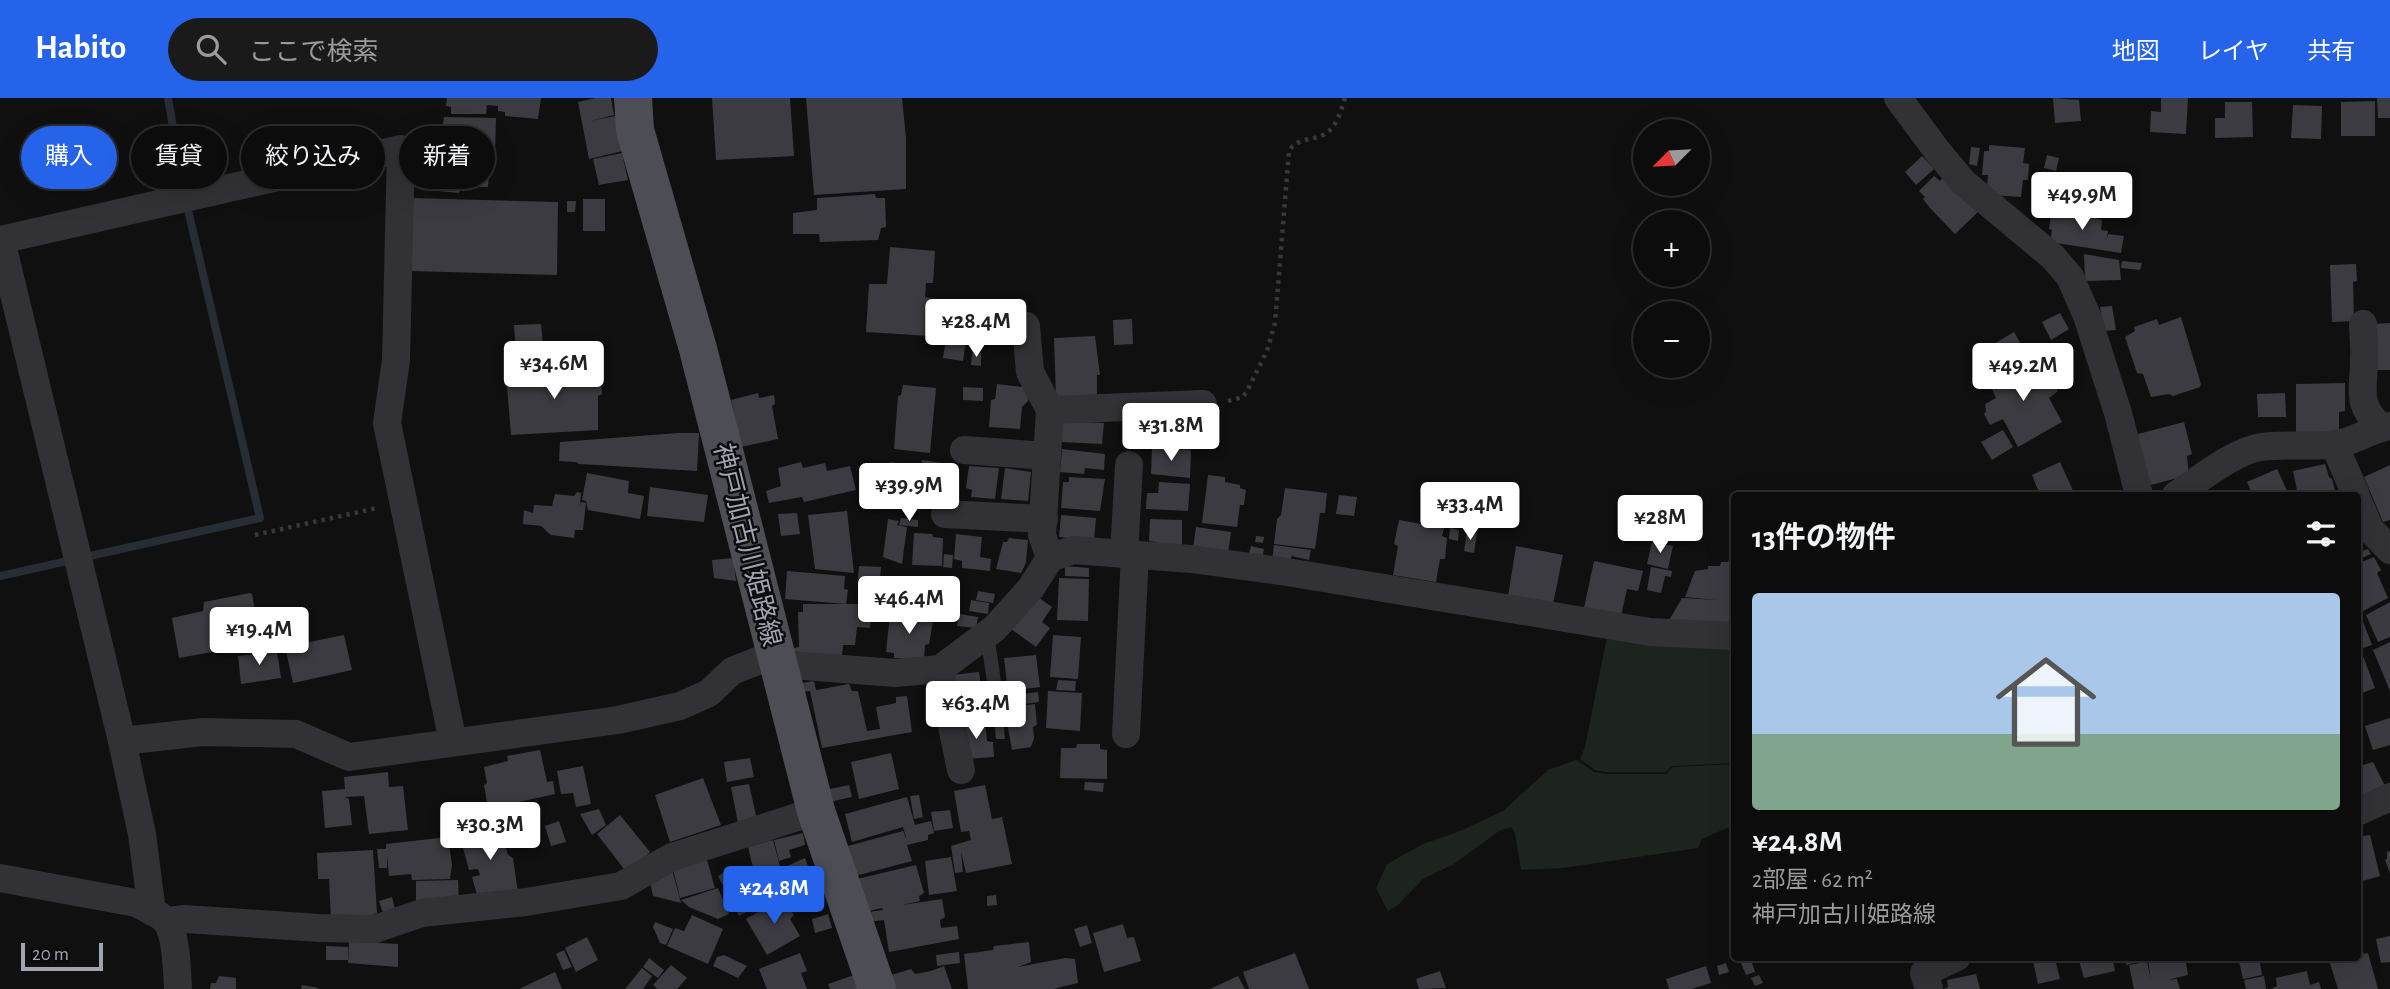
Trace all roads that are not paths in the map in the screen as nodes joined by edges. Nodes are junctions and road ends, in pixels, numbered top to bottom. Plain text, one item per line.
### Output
1 (633, 98) edge
2 (1898, 98) edge
3 (1, 240) edge
4 (2363, 324) dead end
5 (1026, 326) dead end
6 (1203, 404) road end
7 (1049, 410) junction
8 (2386, 427) edge
9 (2334, 444) junction
10 (964, 450) dead end
11 (1048, 456) junction
12 (1129, 465) dead end
13 (2138, 492) edge
14 (2181, 492) edge
15 (2354, 492) edge
16 (2361, 510) edge
17 (945, 513) dead end
18 (1044, 519) junction
19 (2373, 541) edge
20 (1129, 554) junction
21 (1050, 558) junction
22 (987, 634) junction
23 (1731, 636) edge
24 (776, 659) junction
25 (940, 669) junction
26 (999, 716) dead end
27 (1126, 734) dead end
28 (122, 741) junction
29 (453, 742) junction
30 (961, 770) dead end
31 (2390, 797) edge
32 (2361, 810) edge
33 (816, 811) junction
34 (0, 878) edge
35 (159, 917) junction
36 (1949, 961) edge
37 (178, 989) edge
38 (877, 989) edge
39 (1929, 989) edge

1 - 24 main road, 神戸加古川姫路線
2 - 13 street
3 - 28 street
3 - 29 street
4 - 8 street
5 - 7 street
6 - 7 street
7 - 11 street
8 - 9 street
9 - 14 street
9 - 15 street
10 - 11 street
11 - 18 street
12 - 20 street
16 - 19 street
17 - 18 street
18 - 21 street
20 - 21 street
20 - 23 street
20 - 27 street
21 - 22 street
22 - 25 street
22 - 26 lane
24 - 25 street
24 - 29 street
24 - 33 main road, 神戸加古川姫路線
25 - 30 street
28 - 29 street
28 - 35 street
31 - 32 street
33 - 35 street
33 - 38 main road, 神戸加古川姫路線
34 - 35 street
35 - 37 street
36 - 39 street

